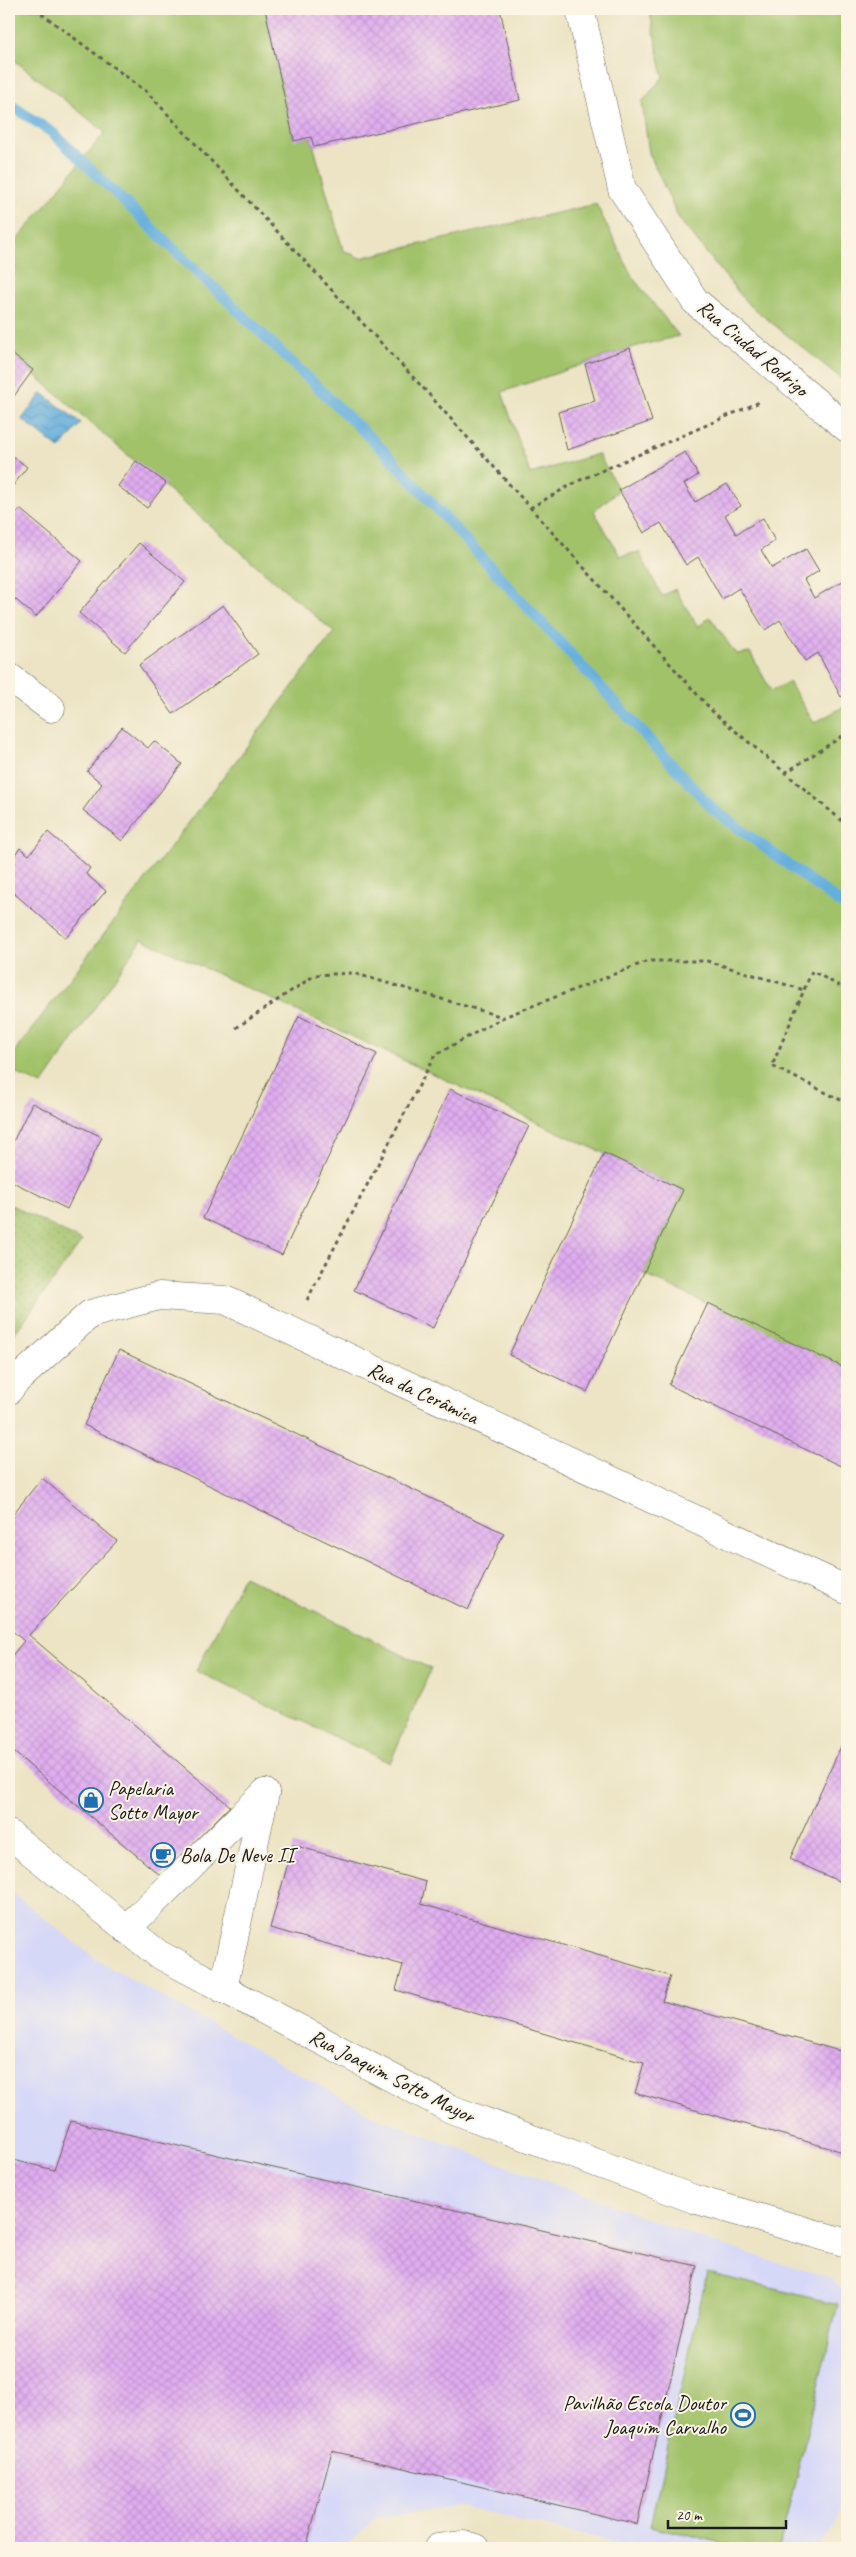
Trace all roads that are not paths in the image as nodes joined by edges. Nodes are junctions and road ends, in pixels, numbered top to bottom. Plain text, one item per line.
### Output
1 (580, 9) edge
2 (847, 428) edge
3 (9, 677) edge
4 (51, 708) dead end
5 (9, 1390) edge
6 (847, 1590) edge
7 (9, 1834) edge
8 (126, 1929) junction
9 (223, 1989) junction
10 (847, 2244) edge
11 (438, 2548) edge
12 (476, 2548) edge

1 - 2 street, Rua Ciudad Rodrigo
3 - 4 street
5 - 6 street, Rua da Cerâmica
7 - 8 street, Rua Joaquim Sotto Mayor
8 - 9 street, Rua Joaquim Sotto Mayor
8 - 9 street
9 - 10 street, Rua Joaquim Sotto Mayor
11 - 12 street

